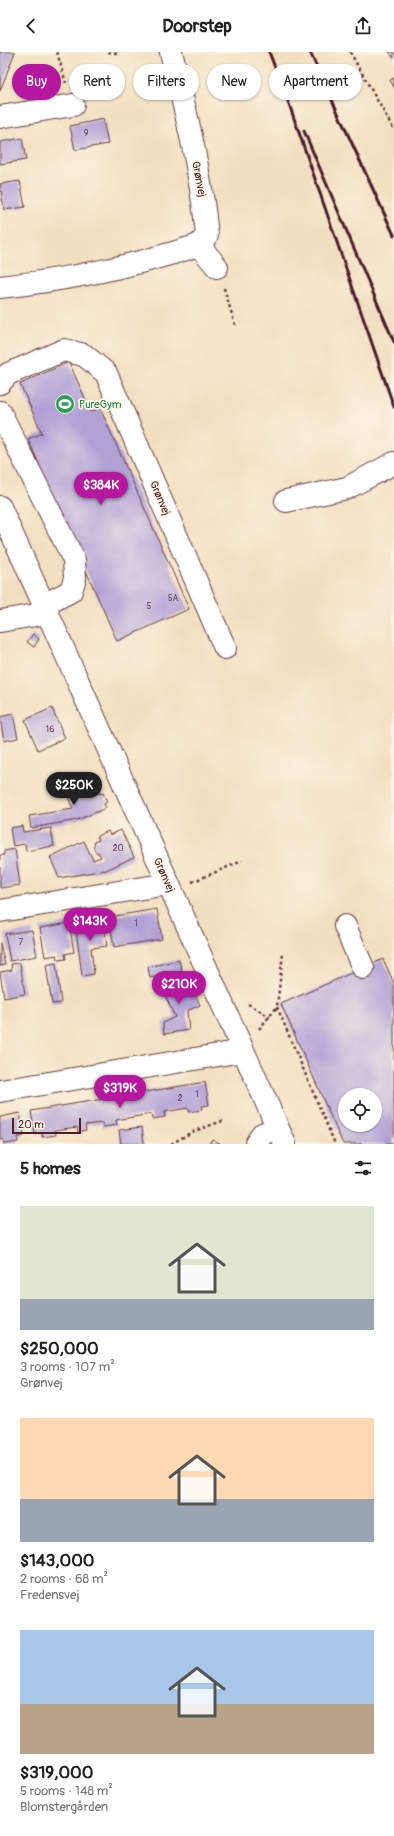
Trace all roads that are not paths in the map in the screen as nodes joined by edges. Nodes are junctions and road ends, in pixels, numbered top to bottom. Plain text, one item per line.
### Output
1 (171, 52) edge
2 (73, 105) road end
3 (0, 117) edge
4 (199, 245) junction
5 (217, 267) road end
6 (0, 287) edge
7 (0, 383) edge
8 (0, 412) edge
9 (394, 464) edge
10 (286, 501) dead end
11 (0, 507) edge
12 (46, 609) junction
13 (0, 621) edge
14 (225, 648) dead end
15 (169, 887) junction
16 (0, 911) edge
17 (345, 926) dead end
18 (363, 968) dead end
19 (243, 1051) junction
20 (0, 1091) edge
21 (281, 1136) edge
22 (256, 1144) edge

1 - 4 street, Grønvej
2 - 3 street
4 - 5 street
4 - 6 street
7 - 14 street, Grønvej
8 - 12 street
9 - 10 street
11 - 12 street, Grønvej
12 - 13 street
12 - 15 street, Grønvej
15 - 16 street
15 - 19 street, Grønvej
17 - 18 street
19 - 20 street
19 - 21 street, Grønvej
21 - 22 street

